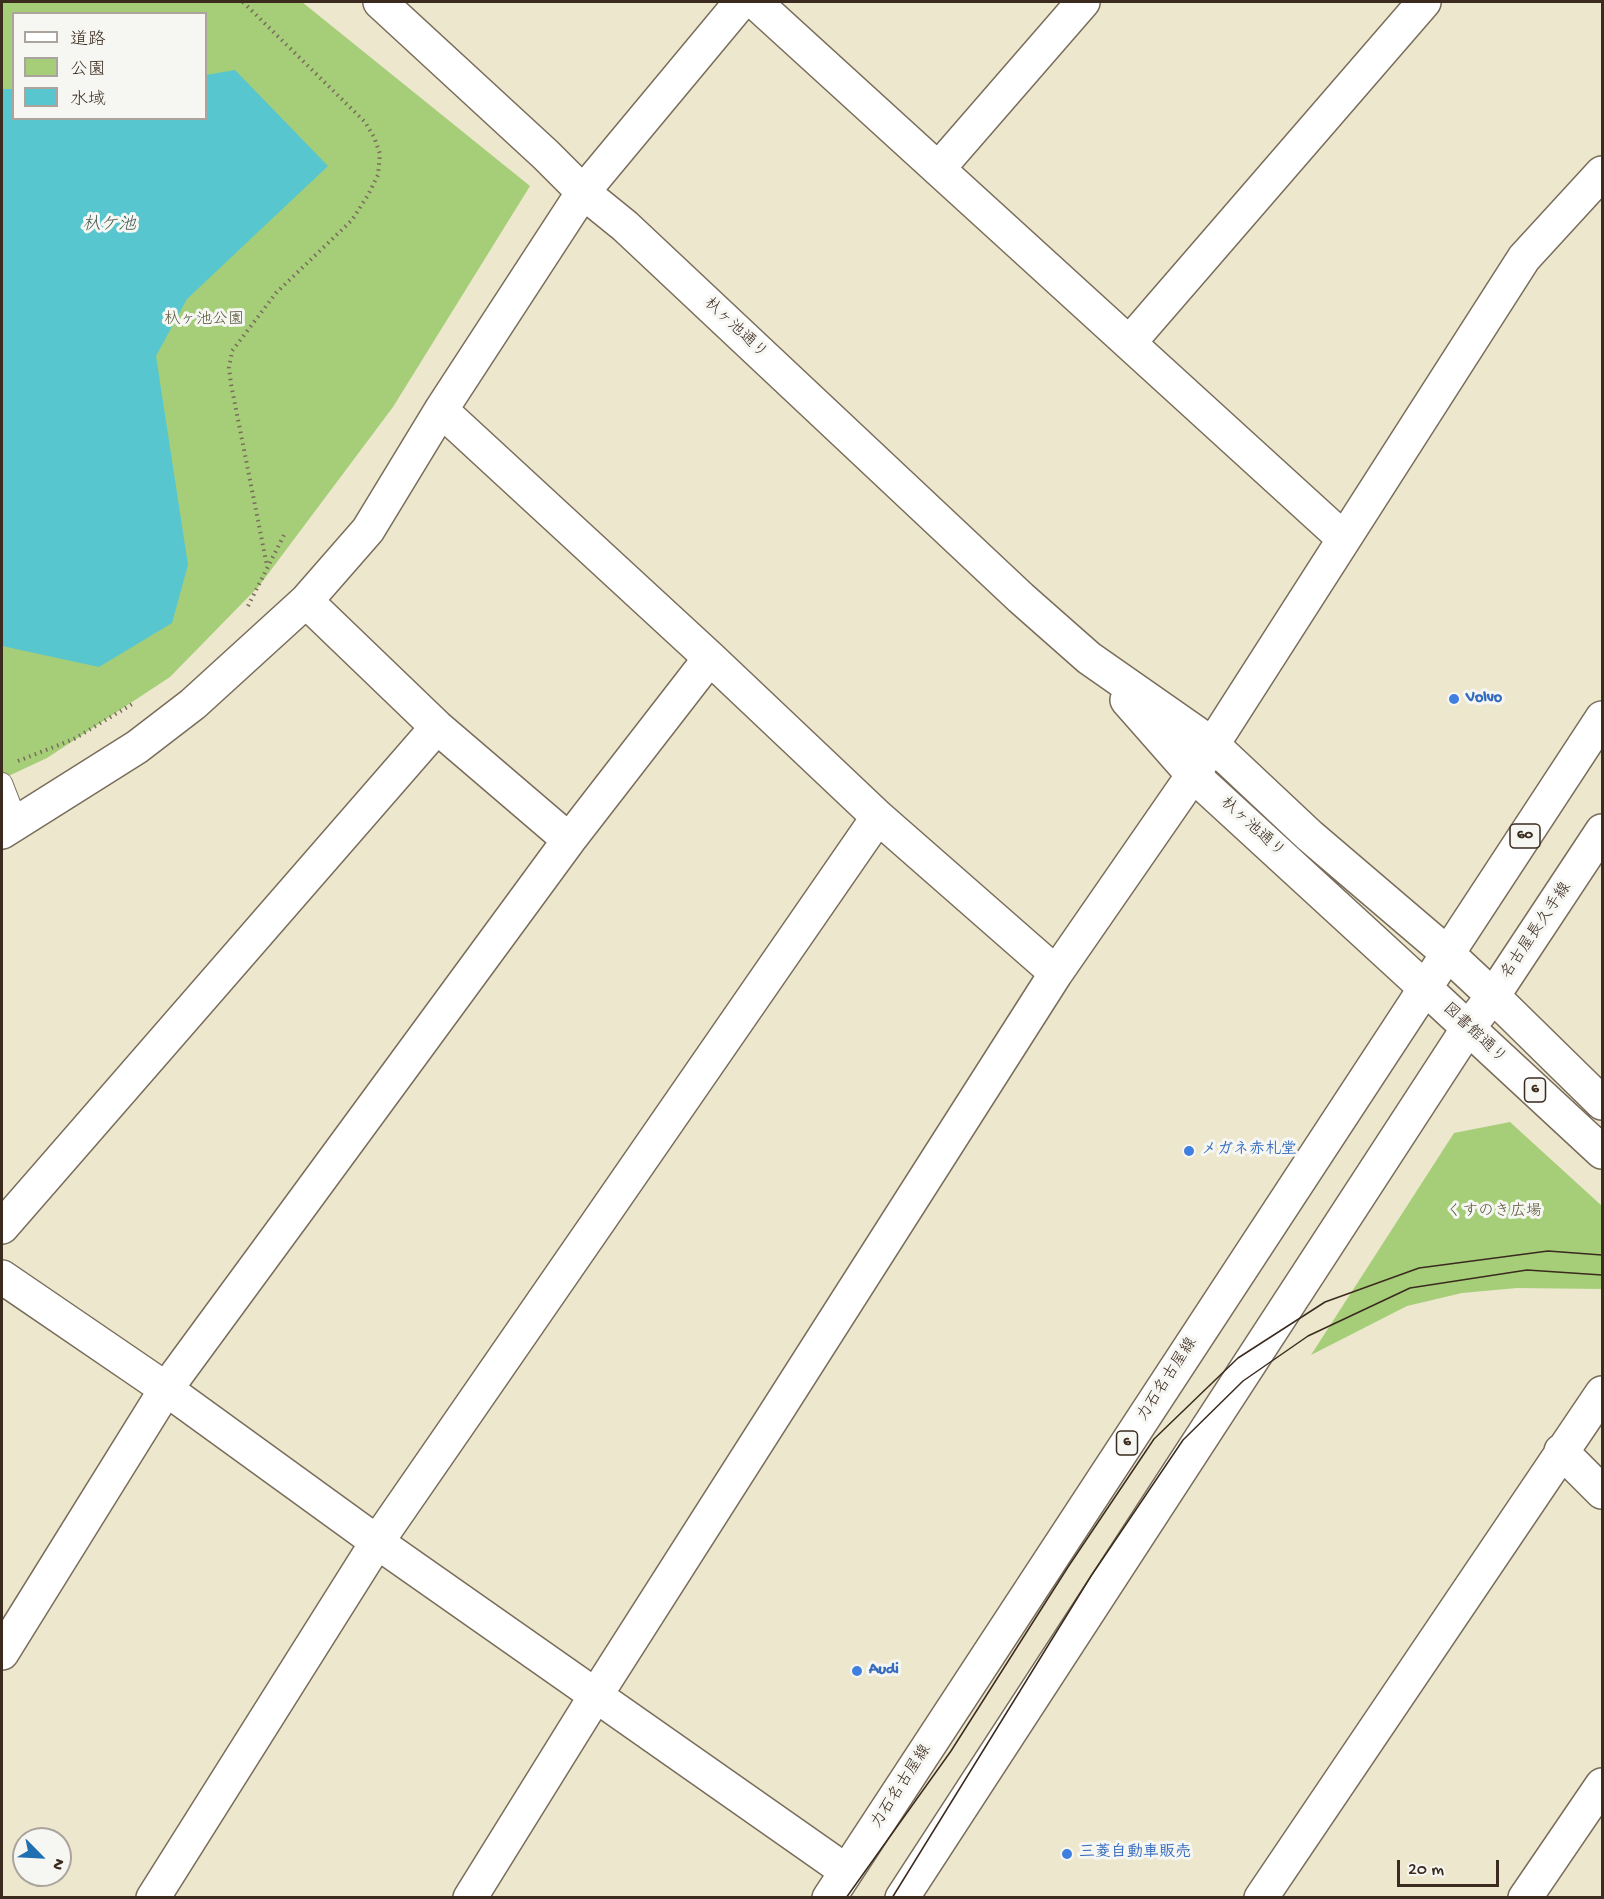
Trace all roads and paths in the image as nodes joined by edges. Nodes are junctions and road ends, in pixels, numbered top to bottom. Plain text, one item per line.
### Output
1 (243, 2) edge
2 (380, 2) edge
3 (741, 2) edge
4 (755, 2) edge
5 (1083, 2) edge
6 (1424, 2) edge
7 (939, 169) junction
8 (1602, 173) edge
9 (583, 192) junction
10 (1129, 343) junction
11 (441, 410) junction
12 (284, 535) dead end
13 (1343, 538) junction
14 (267, 566) junction
15 (306, 601) junction
16 (247, 608) dead end
17 (710, 658) junction
18 (1089, 658) junction
19 (141, 699) dead end
20 (1602, 718) edge
21 (437, 727) junction
22 (1212, 744) junction
23 (10, 765) dead end
24 (1193, 774) junction
25 (2, 783) edge
26 (878, 817) junction
27 (10, 828) edge
28 (1602, 831) edge
29 (569, 840) junction
30 (1447, 953) junction
31 (1056, 973) junction
32 (1425, 988) junction
33 (1493, 996) junction
34 (1468, 1029) junction
35 (1602, 1103) edge
36 (1602, 1152) edge
37 (2, 1227) edge
38 (2, 1277) edge
39 (166, 1389) junction
40 (1602, 1393) edge
41 (1561, 1451) junction
42 (1602, 1492) edge
43 (377, 1542) junction
44 (2, 1653) edge
45 (596, 1695) junction
46 (1602, 1785) edge
47 (838, 1884) edge
48 (153, 1898) edge
49 (470, 1898) edge
50 (902, 1898) edge
51 (1261, 1898) edge
52 (1525, 1898) edge

1 - 14 path
2 - 9 street, 杁ヶ池通り
3 - 9 street
4 - 7 street
5 - 7 street
6 - 10 street
7 - 10 street
8 - 13 street
9 - 11 street
9 - 18 street, 杁ヶ池通り
10 - 13 street
11 - 15 street
11 - 17 street
12 - 14 path
13 - 22 street
14 - 16 path
15 - 21 street
15 - 27 street
17 - 26 street
17 - 29 street
18 - 22 street, 杁ヶ池通り
18 - 24 street, 杁ヶ池通り
19 - 23 path
20 - 30 street, 60
21 - 29 street
21 - 37 street
22 - 24 street
22 - 30 street, 杁ヶ池通り
24 - 31 street
24 - 32 street, 杁ヶ池通り
25 - 27 lane
26 - 31 street
26 - 43 street
28 - 33 street, 名古屋長久手線
29 - 39 street
30 - 32 street, 力石名古屋線 / 6
30 - 33 street, 6
31 - 45 street
32 - 34 street, 図書館通り
32 - 47 street, 力石名古屋線 / 6
33 - 34 street, 名古屋長久手線
33 - 35 street, 6
34 - 36 street, 図書館通り / 6
34 - 50 street
38 - 39 street
39 - 43 street
39 - 44 street
40 - 41 street
41 - 42 street
41 - 51 street
43 - 45 street
43 - 48 street
45 - 47 street
45 - 49 street
46 - 52 street

